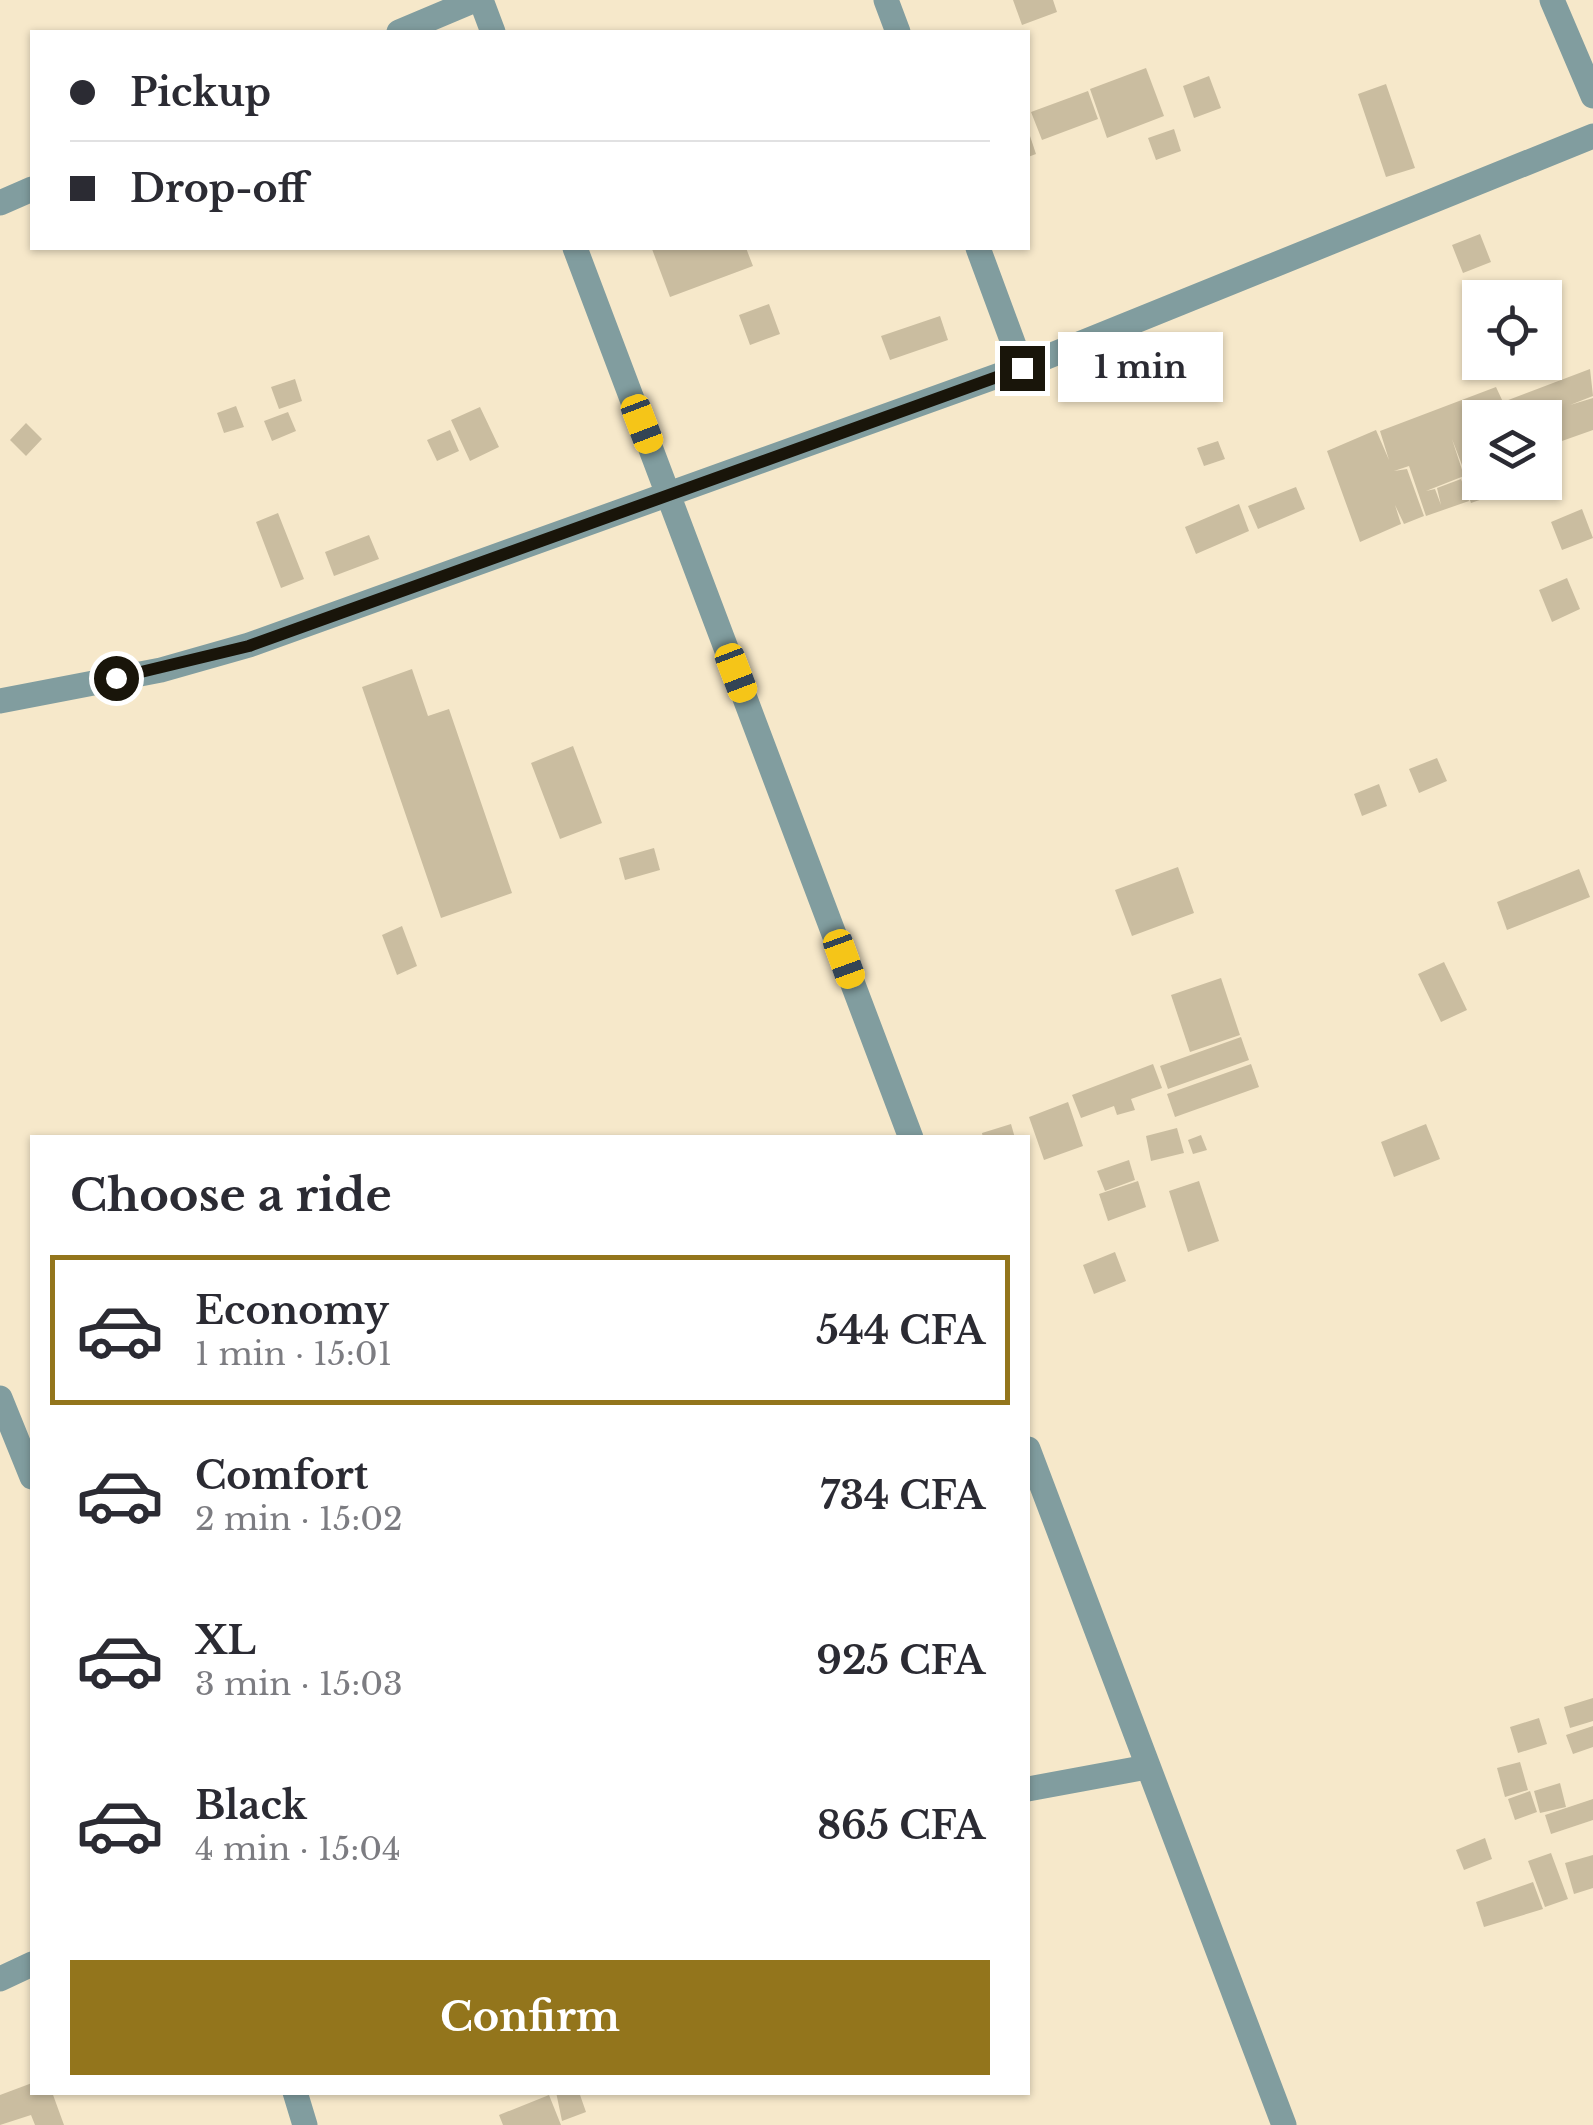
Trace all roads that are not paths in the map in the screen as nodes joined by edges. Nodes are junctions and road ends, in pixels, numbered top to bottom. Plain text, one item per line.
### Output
1 (478, 0) edge
2 (886, 0) edge
3 (1552, 0) edge
4 (405, 30) edge
5 (492, 30) edge
6 (897, 30) edge
7 (1593, 96) edge
8 (1593, 136) edge
9 (30, 190) edge
10 (0, 203) edge
11 (576, 250) edge
12 (979, 250) edge
13 (1022, 368) junction
14 (670, 495) junction
15 (0, 701) edge
16 (910, 1135) edge
17 (0, 1398) edge
18 (1030, 1454) edge
19 (30, 1471) edge
20 (1147, 1767) junction
21 (1030, 1789) edge
22 (30, 1965) edge
23 (0, 1979) edge
24 (296, 2095) edge
25 (305, 2125) edge
26 (1284, 2125) edge

1 - 4 street
1 - 5 street
2 - 6 street
3 - 7 street
8 - 13 street
9 - 10 street
11 - 14 street
12 - 13 street
13 - 14 street
14 - 15 street
14 - 16 street
17 - 19 street
18 - 20 street
20 - 21 street
20 - 26 street
22 - 23 street
24 - 25 street

